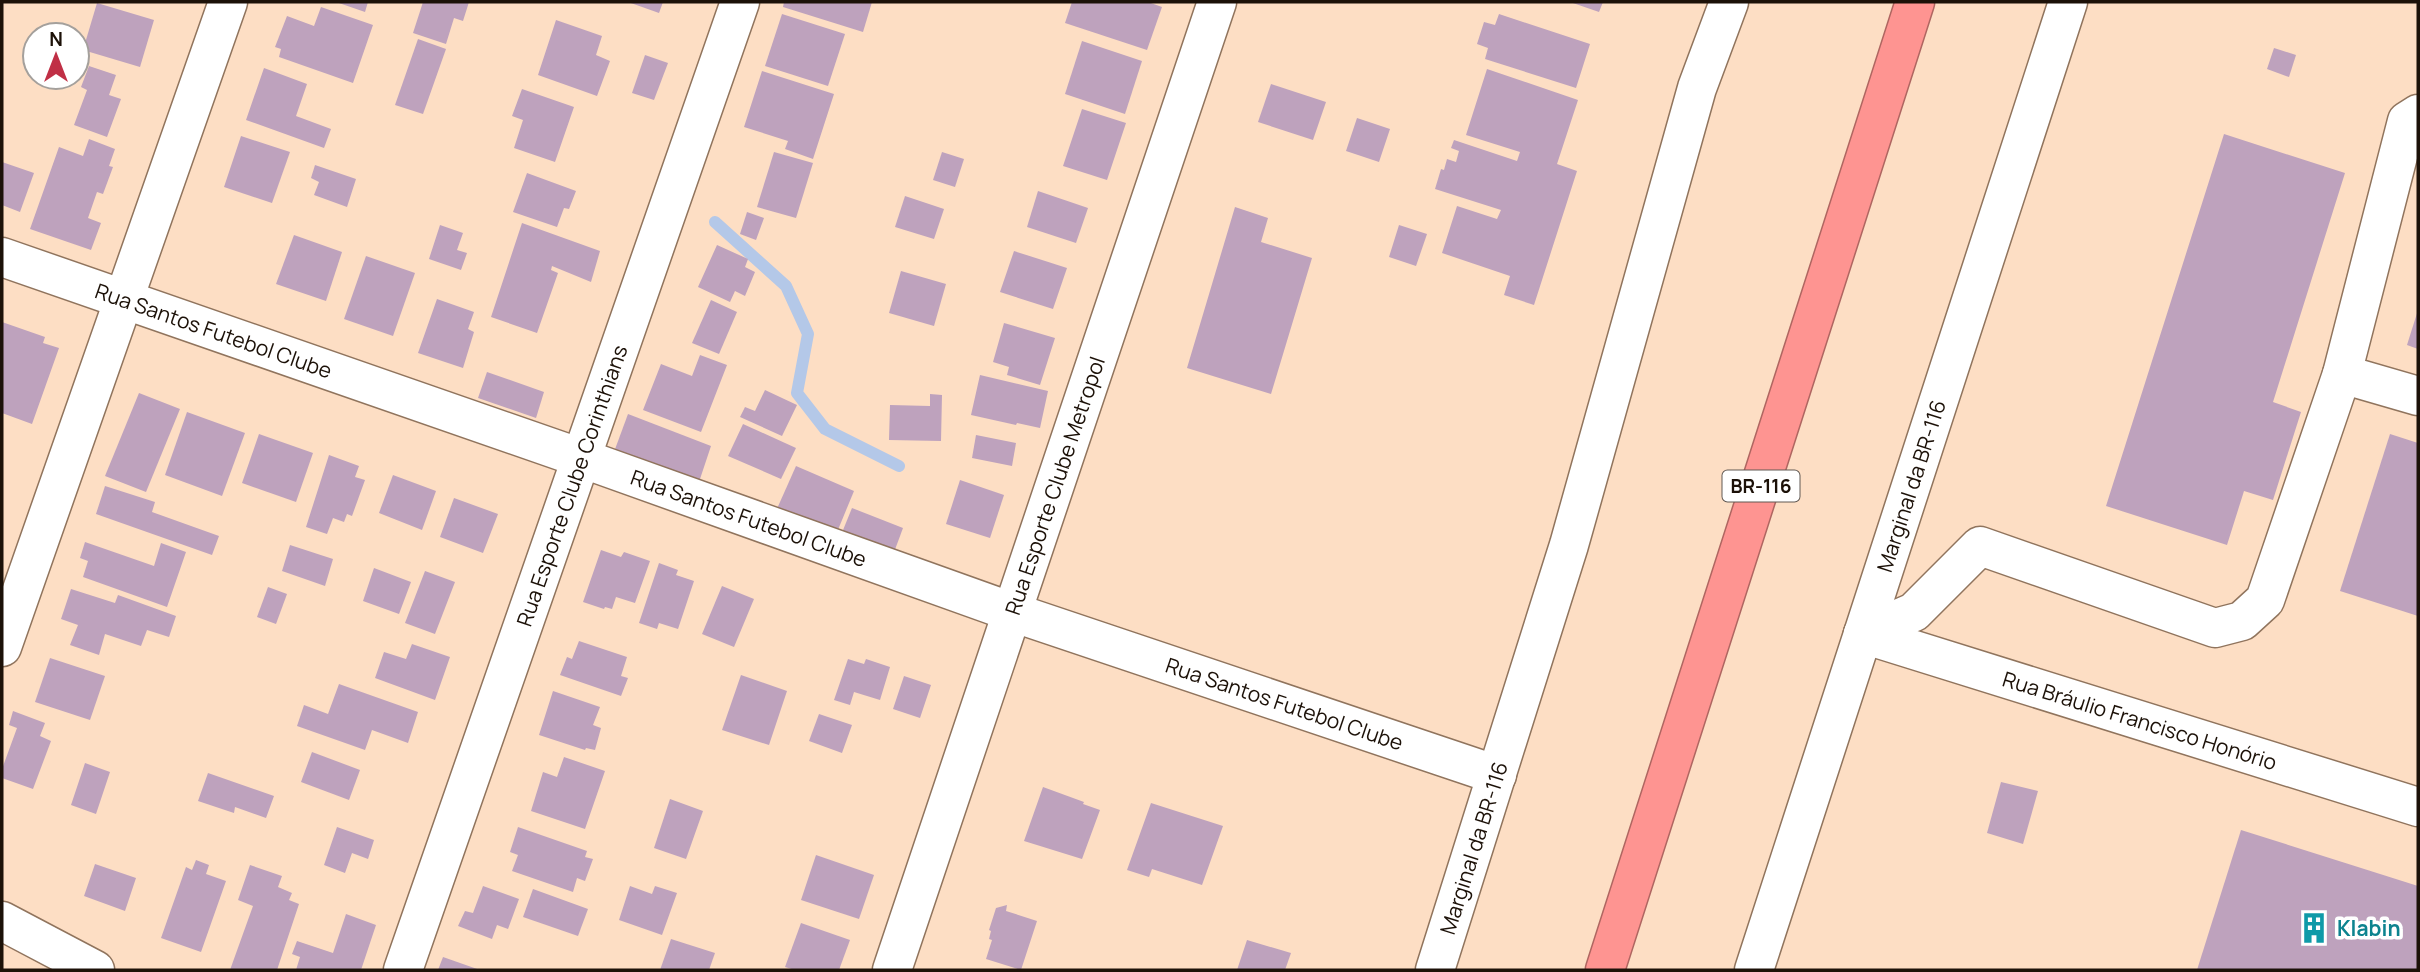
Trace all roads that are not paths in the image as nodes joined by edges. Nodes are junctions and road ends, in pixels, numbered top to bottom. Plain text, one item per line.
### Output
1 (228, 2) edge
2 (740, 2) edge
3 (1217, 2) edge
4 (1729, 2) edge
5 (1915, 2) edge
6 (2068, 2) edge
7 (2418, 114) edge
8 (2, 257) edge
9 (124, 299) junction
10 (2342, 374) junction
11 (2418, 396) edge
12 (581, 458) junction
13 (1012, 612) junction
14 (1863, 634) junction
15 (2, 647) edge
16 (1497, 775) junction
17 (2418, 807) edge
18 (2, 921) edge
19 (95, 970) edge
20 (403, 970) edge
21 (892, 970) edge
22 (1435, 970) edge
23 (1605, 970) edge
24 (1754, 970) edge

1 - 9 street
2 - 12 street, Rua Esporte Clube Corinthians
3 - 13 street, Rua Esporte Clube Metropol
4 - 16 street, Marginal da BR-116
5 - 23 highway, BR-116
6 - 14 street, Marginal da BR-116
7 - 10 street
8 - 9 street, Rua Santos Futebol Clube
9 - 12 street, Rua Santos Futebol Clube
9 - 15 street
10 - 11 street
10 - 14 street
12 - 13 street, Rua Santos Futebol Clube
12 - 20 street, Rua Esporte Clube Corinthians
13 - 16 street, Rua Santos Futebol Clube
13 - 21 street, Rua Esporte Clube Metropol
14 - 17 street, Rua Bráulio Francisco Honório
14 - 24 street, Marginal da BR-116
16 - 22 street, Marginal da BR-116
18 - 19 street

